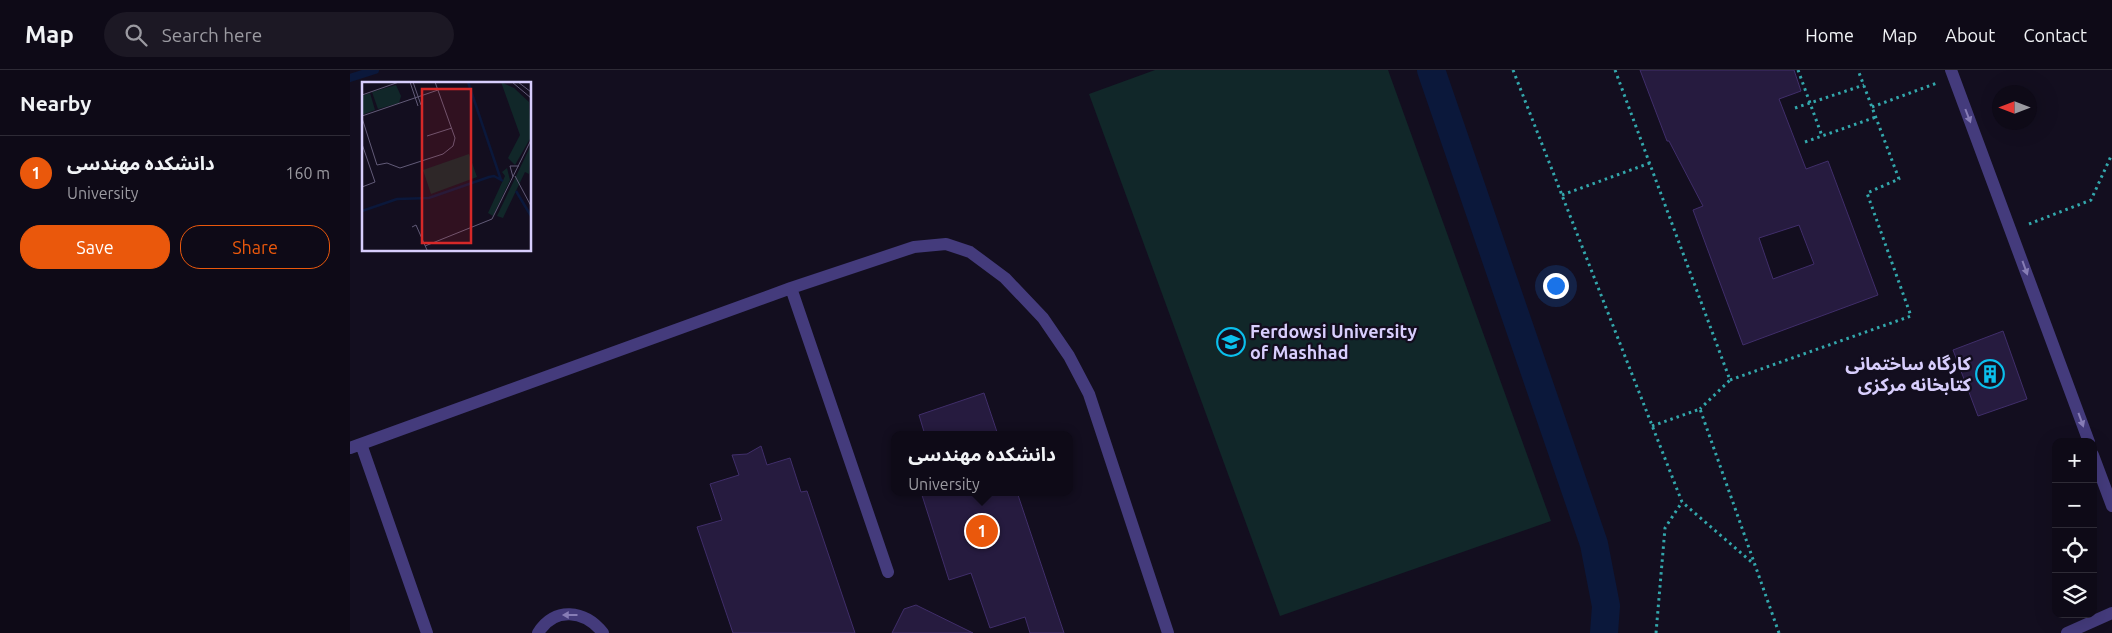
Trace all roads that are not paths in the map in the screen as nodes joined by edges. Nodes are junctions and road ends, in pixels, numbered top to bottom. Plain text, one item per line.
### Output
1 (1952, 73) edge
2 (791, 288) junction
3 (2088, 438) edge
4 (355, 446) edge
5 (2097, 465) edge
6 (2112, 506) edge
7 (888, 572) dead end
8 (2112, 614) edge
9 (427, 633) edge
10 (538, 633) edge
11 (602, 633) edge
12 (1168, 633) edge
13 (2067, 633) edge

1 -> 3 lane
2 - 4 lane
2 - 7 lane
2 - 12 lane
4 - 9 lane
5 - 6 lane
8 - 13 lane
11 -> 10 lane

